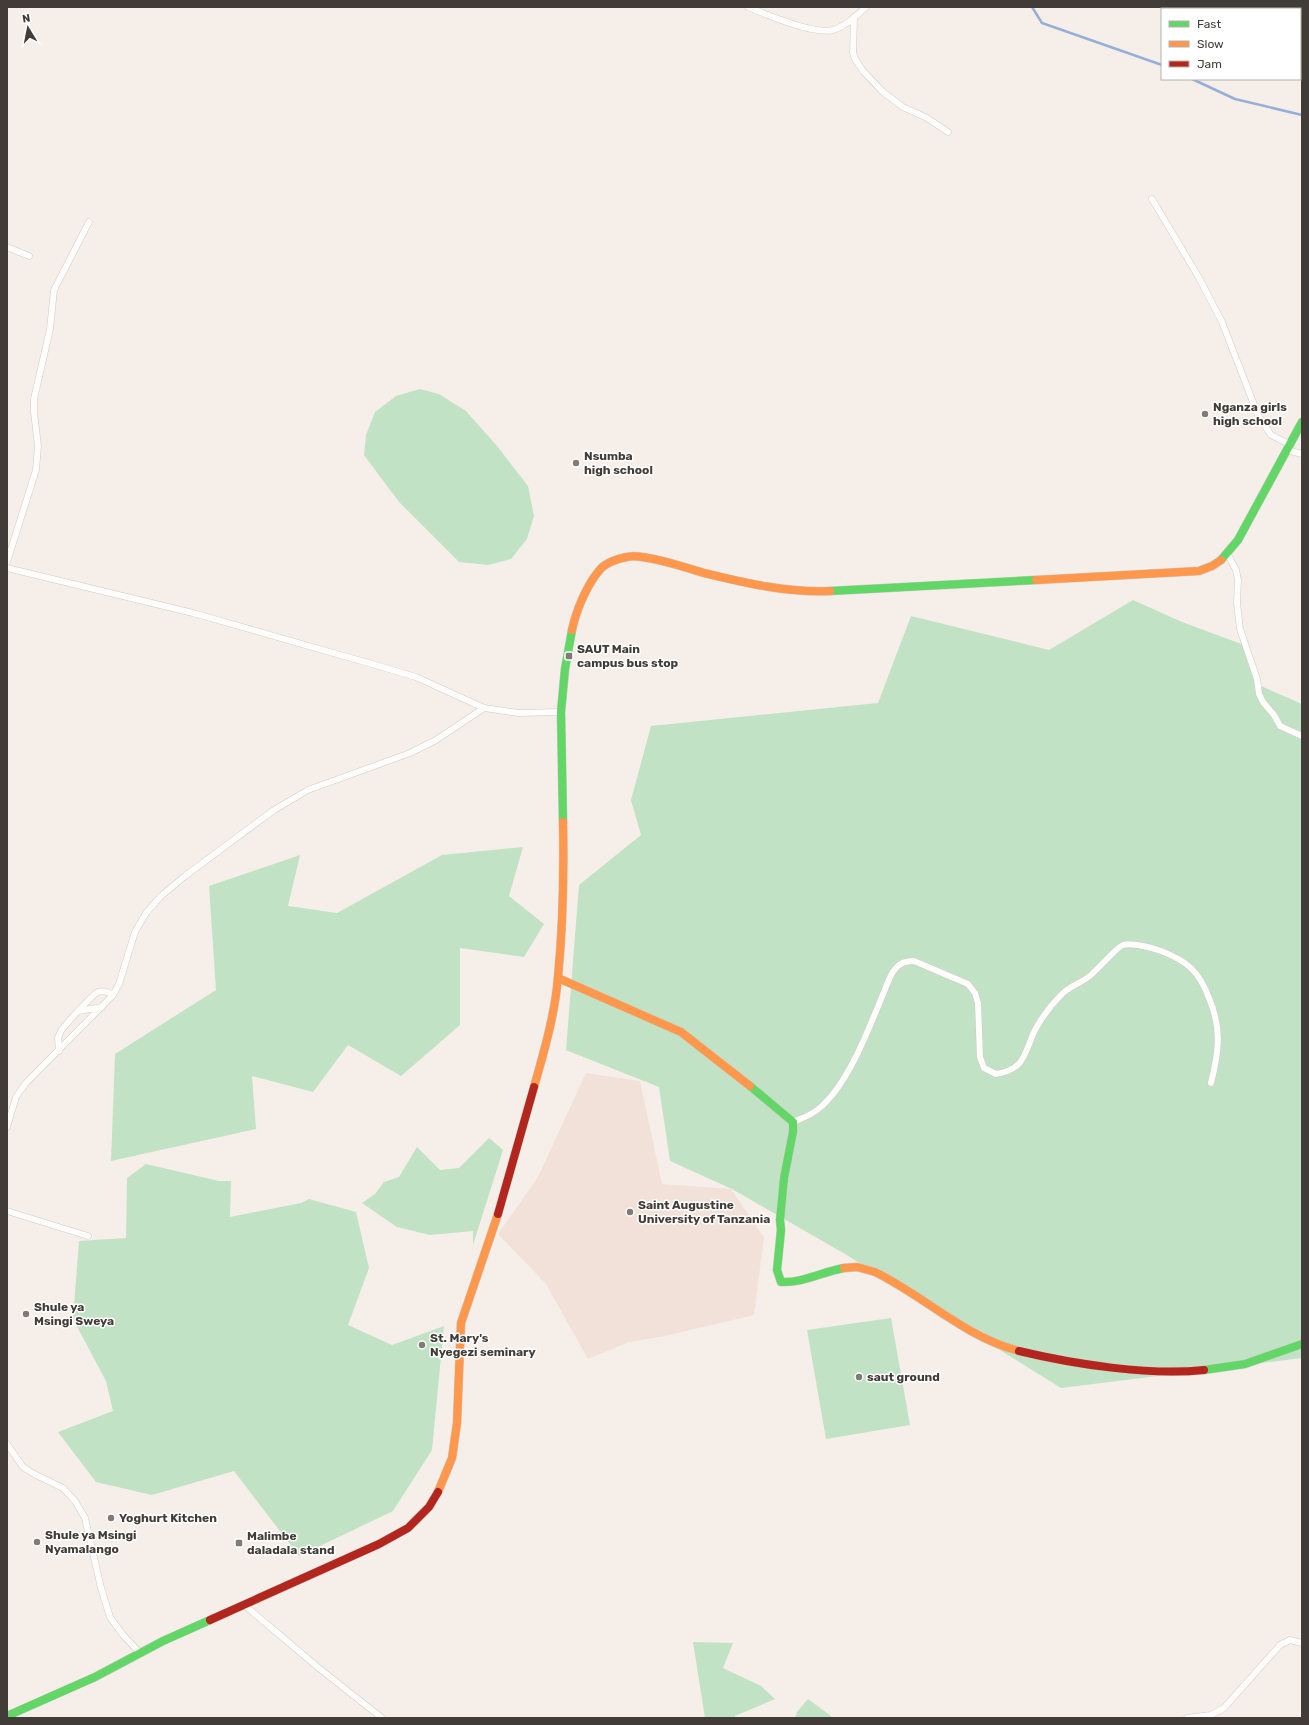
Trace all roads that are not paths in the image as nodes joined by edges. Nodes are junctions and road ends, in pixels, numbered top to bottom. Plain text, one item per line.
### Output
1 (748, 7) edge
2 (866, 7) edge
3 (854, 17) junction
4 (948, 132) dead end
5 (1152, 198) dead end
6 (89, 222) dead end
7 (7, 247) edge
8 (29, 256) dead end
9 (1302, 422) edge
10 (1288, 447) junction
11 (1302, 454) edge
12 (1228, 555) junction
13 (7, 562) edge
14 (7, 568) edge
15 (484, 708) junction
16 (561, 712) junction
17 (1302, 736) edge
18 (558, 978) junction
19 (113, 995) junction
20 (102, 1007) junction
21 (80, 1011) junction
22 (59, 1051) junction
23 (1211, 1083) dead end
24 (9, 1112) edge
25 (793, 1122) junction
26 (7, 1127) edge
27 (7, 1211) edge
28 (88, 1236) dead end
29 (1302, 1344) edge
30 (7, 1444) edge
31 (243, 1604) junction
32 (1302, 1643) edge
33 (140, 1653) junction
34 (7, 1716) edge
35 (382, 1718) edge
36 (1187, 1718) edge

1 - 3 street
2 - 3 street
3 - 4 street
5 - 10 street
6 - 13 street
7 - 8 street
9 - 10 main road
10 - 11 street
10 - 12 main road
12 - 16 main road
12 - 17 street
14 - 15 street
15 - 16 street
15 - 19 street
16 - 18 main road
18 - 25 main road
18 - 31 main road
19 - 20 street
19 - 21 street
20 - 21 street
20 - 22 street
21 - 22 street
22 - 24 street
23 - 25 street
24 - 26 street
25 - 29 main road
27 - 28 street
30 - 33 street
31 - 33 main road
31 - 35 street
32 - 36 street
33 - 34 main road

